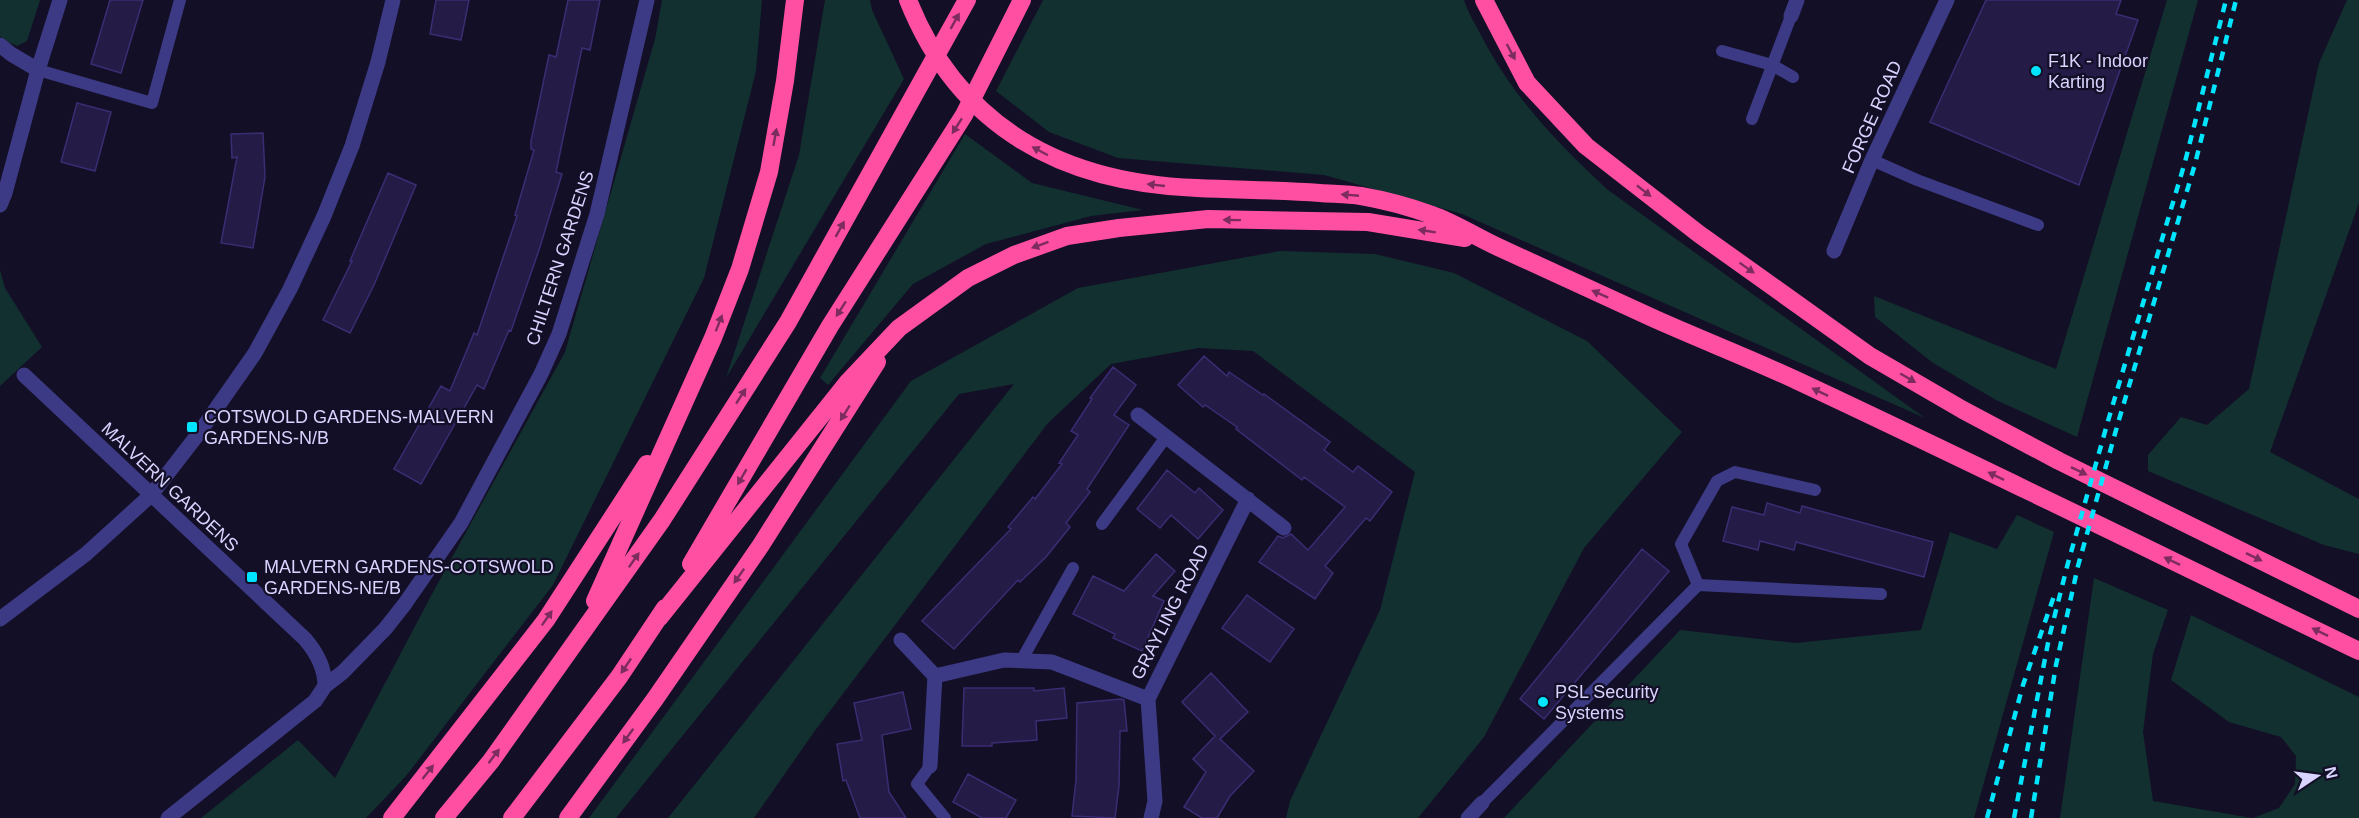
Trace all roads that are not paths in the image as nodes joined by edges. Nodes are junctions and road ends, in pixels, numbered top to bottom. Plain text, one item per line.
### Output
1 (60, 0) edge
2 (180, 0) edge
3 (393, 0) edge
4 (647, 0) edge
5 (795, 0) edge
6 (908, 0) edge
7 (967, 0) edge
8 (1022, 0) edge
9 (1484, 0) edge
10 (1797, 0) edge
11 (1947, 0) edge
12 (1791, 16) joint
13 (0, 45) edge
14 (1722, 51) dead end
15 (1772, 65) junction
16 (38, 70) junction
17 (1794, 77) dead end
18 (1752, 119) dead end
19 (1872, 160) junction
20 (0, 205) edge
21 (2038, 225) dead end
22 (1484, 241) junction
23 (1834, 251) dead end
24 (899, 328) junction
25 (24, 375) dead end
26 (679, 415) junction
27 (1138, 416) dead end
28 (1166, 436) junction
29 (1815, 490) dead end
30 (151, 495) junction
31 (1248, 499) junction
32 (1102, 524) dead end
33 (1284, 528) dead end
34 (1073, 568) dead end
35 (1698, 585) junction
36 (1881, 594) dead end
37 (2359, 609) edge
38 (659, 618) junction
39 (0, 619) edge
40 (901, 640) dead end
41 (577, 642) junction
42 (2359, 651) edge
43 (1021, 661) junction
44 (935, 676) junction
45 (325, 686) junction
46 (1148, 699) junction
47 (930, 766) joint
48 (1482, 802) joint
49 (168, 818) edge
50 (392, 818) edge
51 (444, 818) edge
52 (512, 818) edge
53 (568, 818) edge
54 (945, 818) edge
55 (1151, 818) edge
56 (1468, 818) edge

1 - 16 street
2 - 16 lane
3 - 30 street
4 - 45 street, CHILTERN GARDENS
26 -> 5 highway
22 -> 6 highway
41 -> 7 highway
8 -> 38 highway
9 -> 37 highway
10 - 12 street
11 - 19 street, FORGE ROAD
12 - 15 lane
13 - 16 street
14 - 15 lane
15 - 17 lane
15 - 18 lane
16 - 20 street
19 - 21 lane
19 - 23 street, FORGE ROAD
22 -> 24 highway
42 -> 22 highway
24 - 38 highway
24 -> 53 highway
25 - 30 street, MALVERN GARDENS
26 - 41 highway
50 -> 26 highway
27 - 28 street
28 - 31 street
28 - 32 lane
29 - 35 lane
30 - 39 street
30 - 45 street, MALVERN GARDENS
31 - 33 street
31 - 46 street, GRAYLING ROAD
34 - 43 lane
35 - 36 lane
35 - 48 lane
38 -> 52 highway
40 - 44 street
51 -> 41 highway
43 - 44 street
43 - 46 street
44 - 47 street
45 - 49 street, CHILTERN GARDENS
46 - 55 street, GRAYLING ROAD
47 - 54 lane
48 - 56 street

